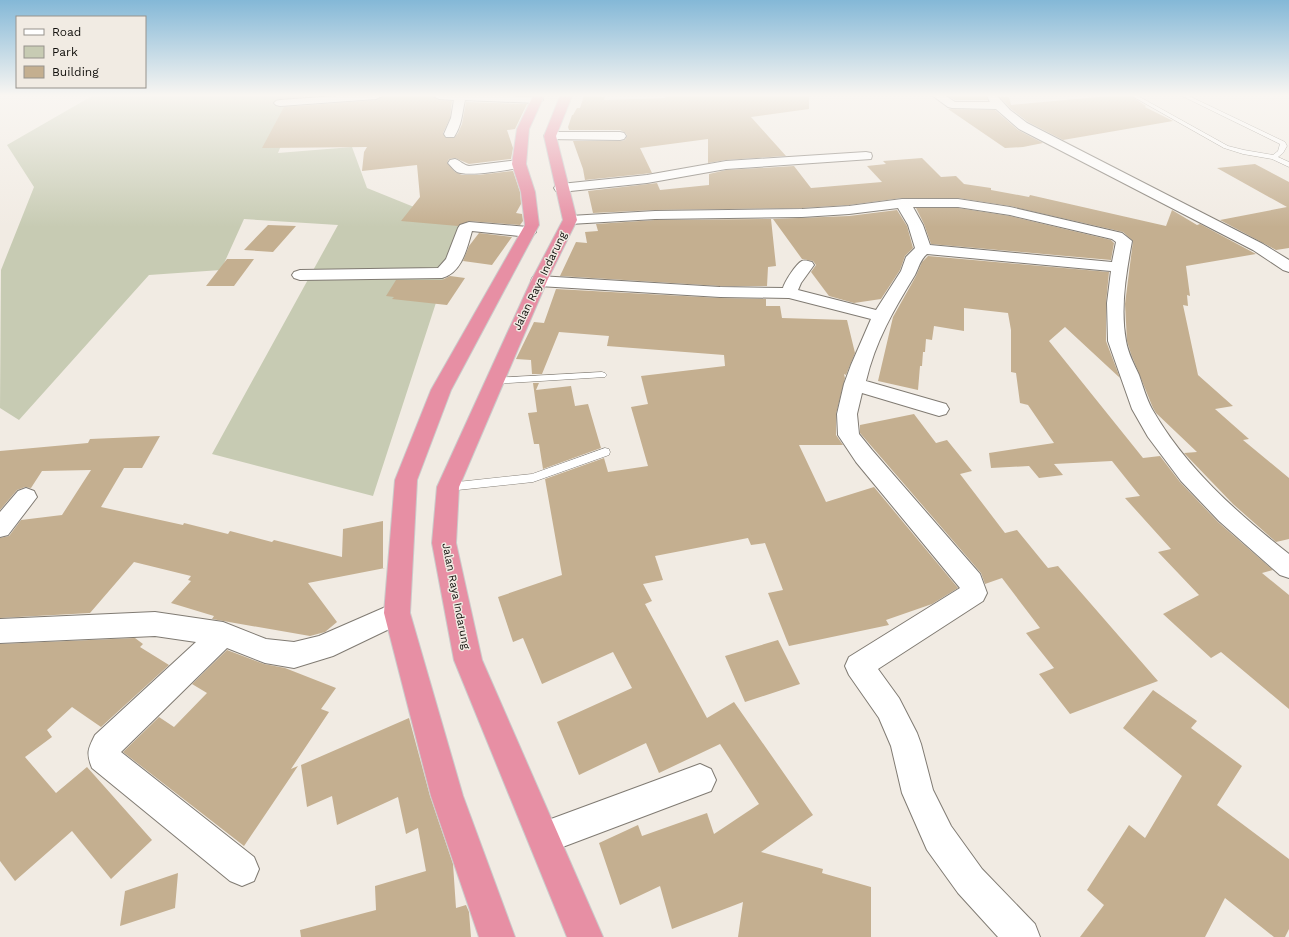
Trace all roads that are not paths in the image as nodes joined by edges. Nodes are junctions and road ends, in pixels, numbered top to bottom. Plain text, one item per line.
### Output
1 (522, 140) edge
2 (551, 140) edge
3 (1050, 140) edge
4 (1213, 140) edge
5 (1276, 140) edge
6 (866, 156) dead end
7 (1274, 157) junction
8 (455, 163) dead end
9 (519, 164) junction
10 (1289, 165) edge
11 (561, 188) junction
12 (902, 203) junction
13 (570, 220) junction
14 (528, 232) junction
15 (923, 249) junction
16 (806, 266) dead end
17 (1119, 267) junction
18 (1289, 267) edge
19 (300, 275) dead end
20 (539, 281) junction
21 (789, 293) junction
22 (881, 316) junction
23 (602, 375) dead end
24 (493, 381) junction
25 (854, 384) junction
26 (939, 409) dead end
27 (605, 452) dead end
28 (448, 488) junction
29 (26, 497) dead end
30 (0, 528) edge
31 (1289, 568) edge
32 (397, 613) junction
33 (0, 631) edge
34 (222, 634) junction
35 (700, 780) dead end
36 (544, 838) junction
37 (242, 869) dead end
38 (497, 937) edge
39 (586, 937) edge
40 (1022, 937) edge

1 - 9 highway
2 - 11 highway, Jalan Raya Indarung
3 - 18 street
4 - 7 lane
5 - 7 lane
6 - 11 street
7 - 10 lane
8 - 9 street
9 - 14 highway
11 - 13 highway, Jalan Raya Indarung
12 - 13 street
12 - 15 street
12 - 17 street
13 - 20 highway, Jalan Raya Indarung
14 - 19 street
14 - 32 highway
15 - 17 street
15 - 22 street
16 - 21 street
17 - 31 street
20 - 21 street
20 - 24 highway, Jalan Raya Indarung
21 - 22 street
22 - 25 street
23 - 24 lane
24 - 28 highway, Jalan Raya Indarung
25 - 26 street
25 - 40 street
27 - 28 lane
28 - 36 highway, Jalan Raya Indarung
29 - 30 street
32 - 34 street
32 - 38 highway
33 - 34 street
34 - 37 street
35 - 36 street
36 - 39 highway, Jalan Raya Indarung

